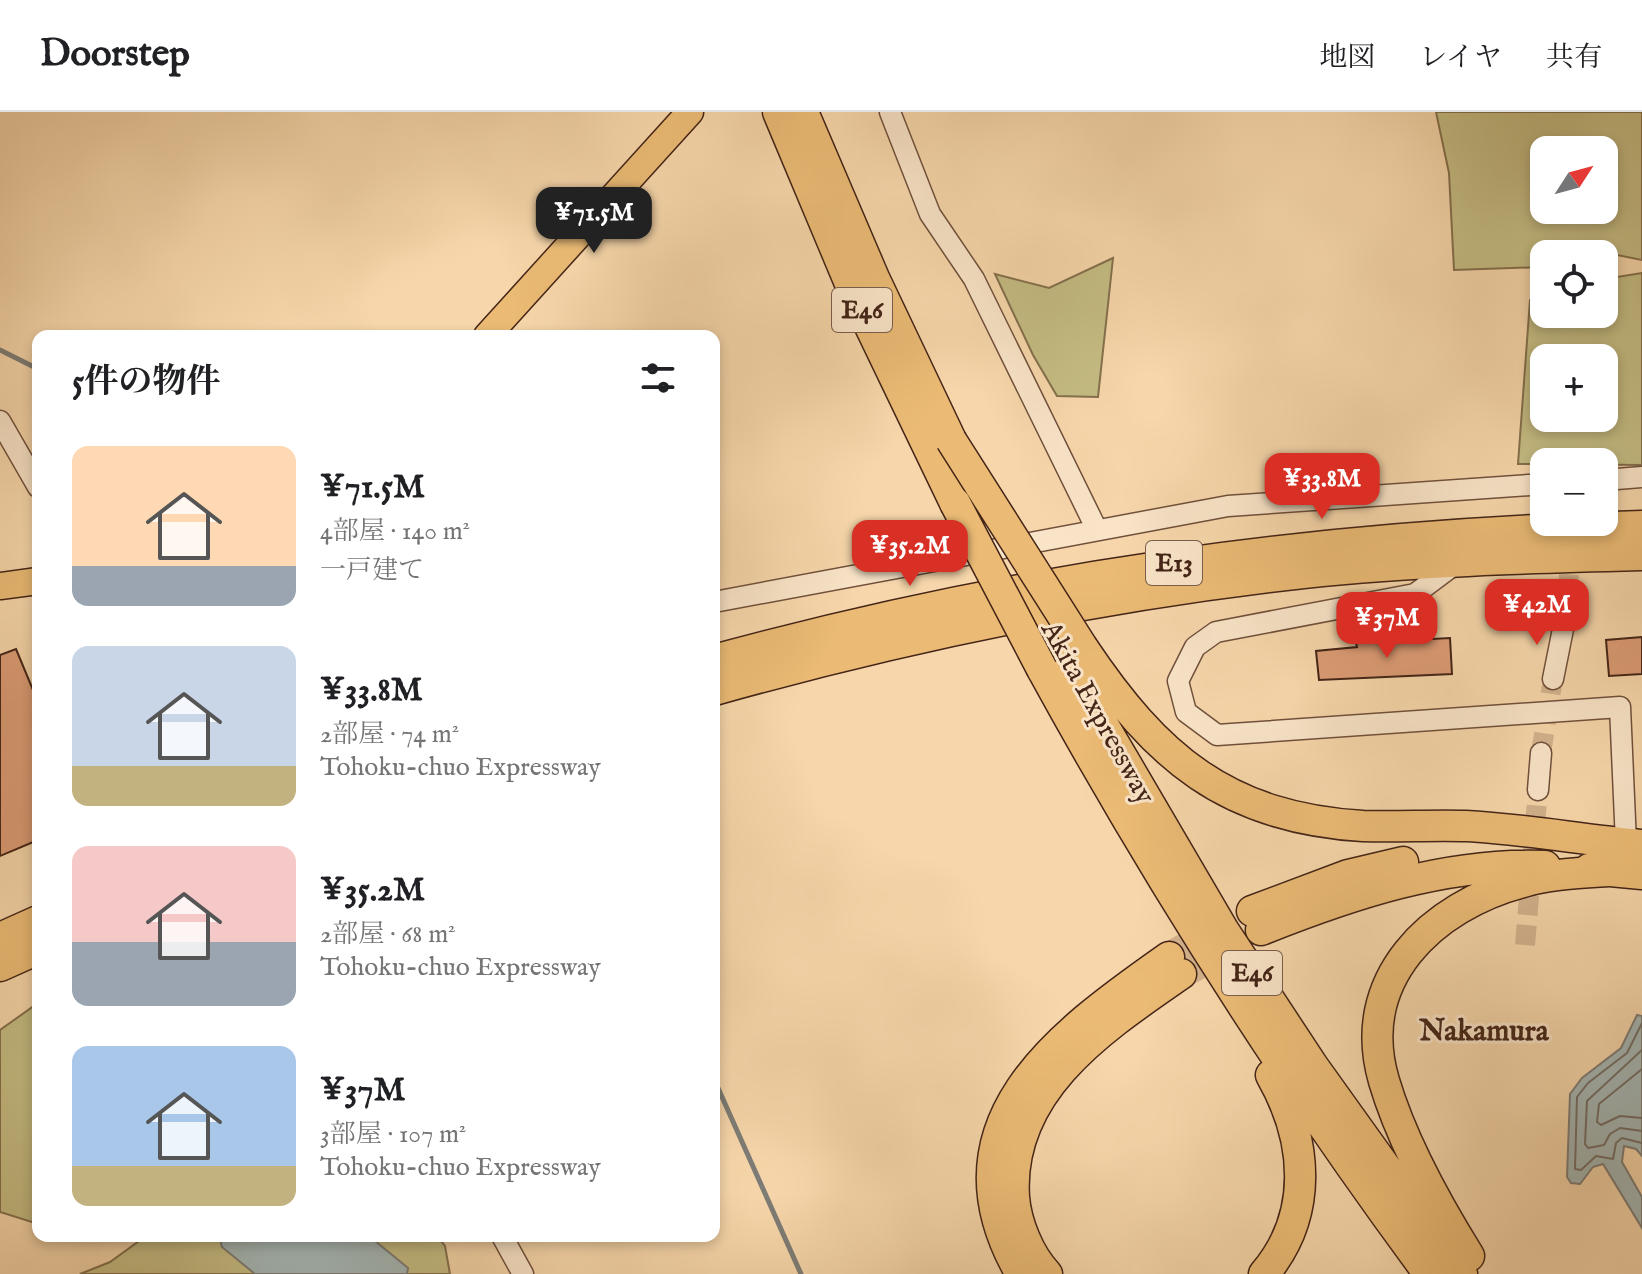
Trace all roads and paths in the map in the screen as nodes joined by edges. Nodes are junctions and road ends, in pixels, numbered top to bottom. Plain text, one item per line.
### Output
1 (690, 112) edge
2 (778, 112) edge
3 (803, 112) edge
4 (890, 112) edge
5 (492, 330) edge
6 (0, 421) edge
7 (32, 477) edge
8 (1642, 477) edge
9 (1618, 479) edge
10 (1530, 485) edge
11 (1642, 526) edge
12 (1097, 530) junction
13 (1642, 557) edge
14 (1459, 561) junction
15 (32, 582) edge
16 (0, 586) edge
17 (720, 601) edge
18 (1564, 624) tunnel mouth
19 (1063, 658) junction
20 (720, 659) edge
21 (1553, 679) tunnel mouth
22 (720, 688) edge
23 (1541, 753) tunnel mouth
24 (1538, 790) tunnel mouth
25 (1624, 843) edge
26 (1607, 871) junction
27 (1642, 874) edge
28 (32, 924) edge
29 (0, 938) edge
30 (32, 952) edge
31 (0, 966) edge
32 (505, 1242) edge
33 (523, 1274) edge
34 (1021, 1274) edge
35 (1047, 1274) edge
36 (1264, 1274) edge
37 (1429, 1274) edge
38 (1462, 1274) edge
39 (1480, 1274) edge

1 - 5 main road
2 - 19 highway, Akita Expressway / E46, bridge
3 - 19 highway, E46, bridge
4 - 12 street
6 - 7 street
8 - 9 street
10 - 12 street
11 - 20 highway, E13
12 - 17 street
13 - 14 highway, E13
14 - 22 highway, E13
14 - 25 street
15 - 16 main road
18 - 21 street
19 - 25 highway
19 - 36 highway
19 - 37 highway, Akita Expressway / E46
19 - 38 highway, Akita Expressway / E46
23 - 24 street
25 - 26 highway
26 - 27 highway
26 - 39 highway
28 - 29 highway
30 - 31 highway
32 - 33 street
34 - 35 highway

